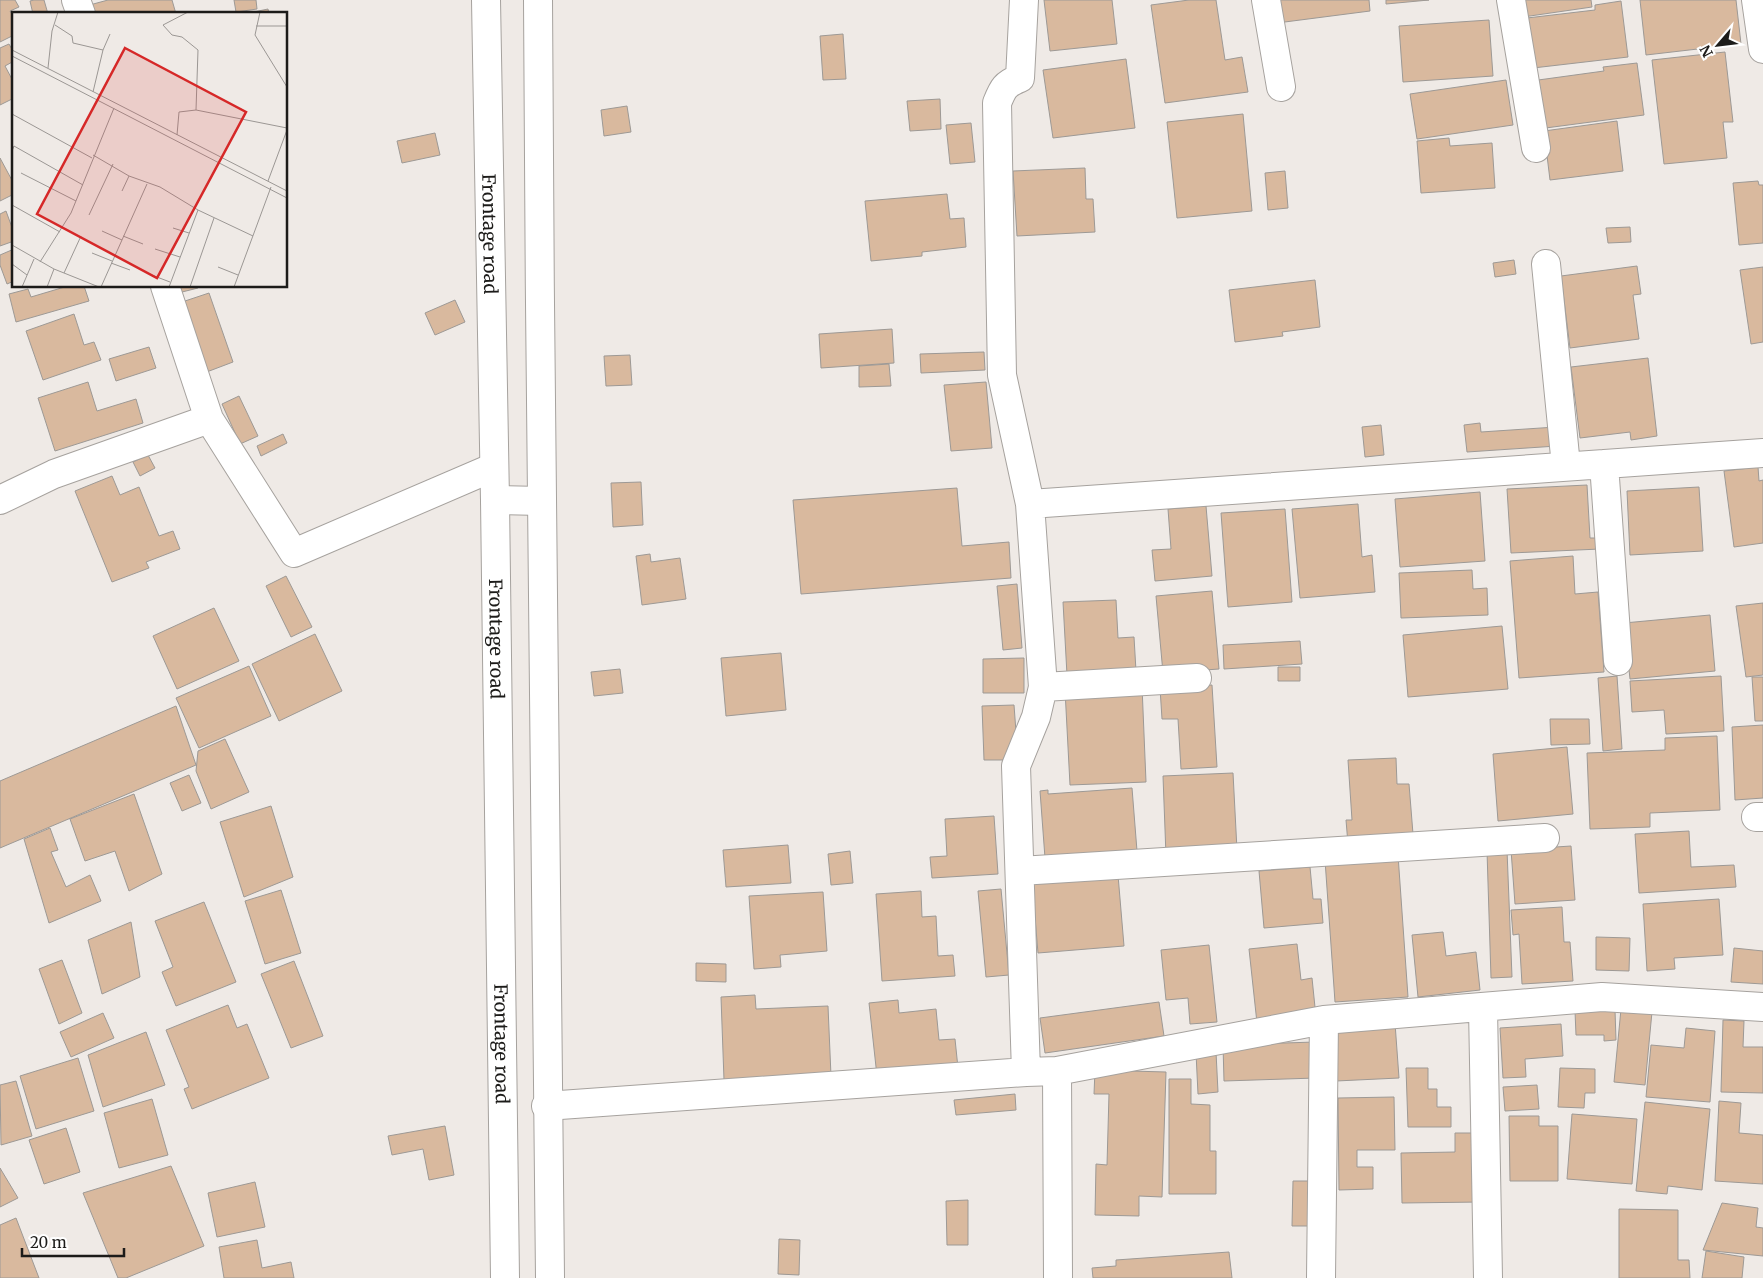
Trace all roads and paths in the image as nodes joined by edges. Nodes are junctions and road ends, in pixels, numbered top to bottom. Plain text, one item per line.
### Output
1 (486, 0) edge
2 (538, 0) edge
3 (1024, 0) edge
4 (1266, 0) edge
5 (1511, 0) edge
6 (1756, 0) edge
7 (1763, 49) edge
8 (1281, 86) dead end
9 (1536, 148) dead end
10 (1546, 264) dead end
11 (166, 288) edge
12 (209, 419) junction
13 (1763, 453) edge
14 (1604, 464) junction
15 (494, 466) junction
16 (1566, 466) junction
17 (0, 500) edge
18 (495, 500) junction
19 (541, 501) junction
20 (1030, 504) junction
21 (1618, 661) dead end
22 (1198, 678) dead end
23 (1043, 688) junction
24 (1545, 838) dead end
25 (1020, 871) junction
26 (1763, 1006) edge
27 (1483, 1008) junction
28 (1324, 1020) junction
29 (1056, 1071) junction
30 (1026, 1072) junction
31 (546, 1106) junction
32 (505, 1278) edge
33 (550, 1278) edge
34 (1058, 1278) edge
35 (1321, 1278) edge
36 (1488, 1278) edge

1 - 15 street, Frontage road
2 - 19 street
3 - 20 street
4 - 8 street
5 - 9 street
6 - 7 street
10 - 16 street
11 - 12 street
12 - 15 street
12 - 17 street
13 - 14 street
14 - 16 street
14 - 21 street
15 - 18 street, Frontage road
16 - 20 street
18 - 19 street
18 - 32 street, Frontage road
19 - 31 street
20 - 23 street
22 - 23 street
23 - 25 street
24 - 25 street
25 - 30 street
26 - 27 street
27 - 28 street
27 - 36 street
28 - 29 street
28 - 35 street
29 - 30 street
29 - 34 street
30 - 31 street
31 - 33 street

